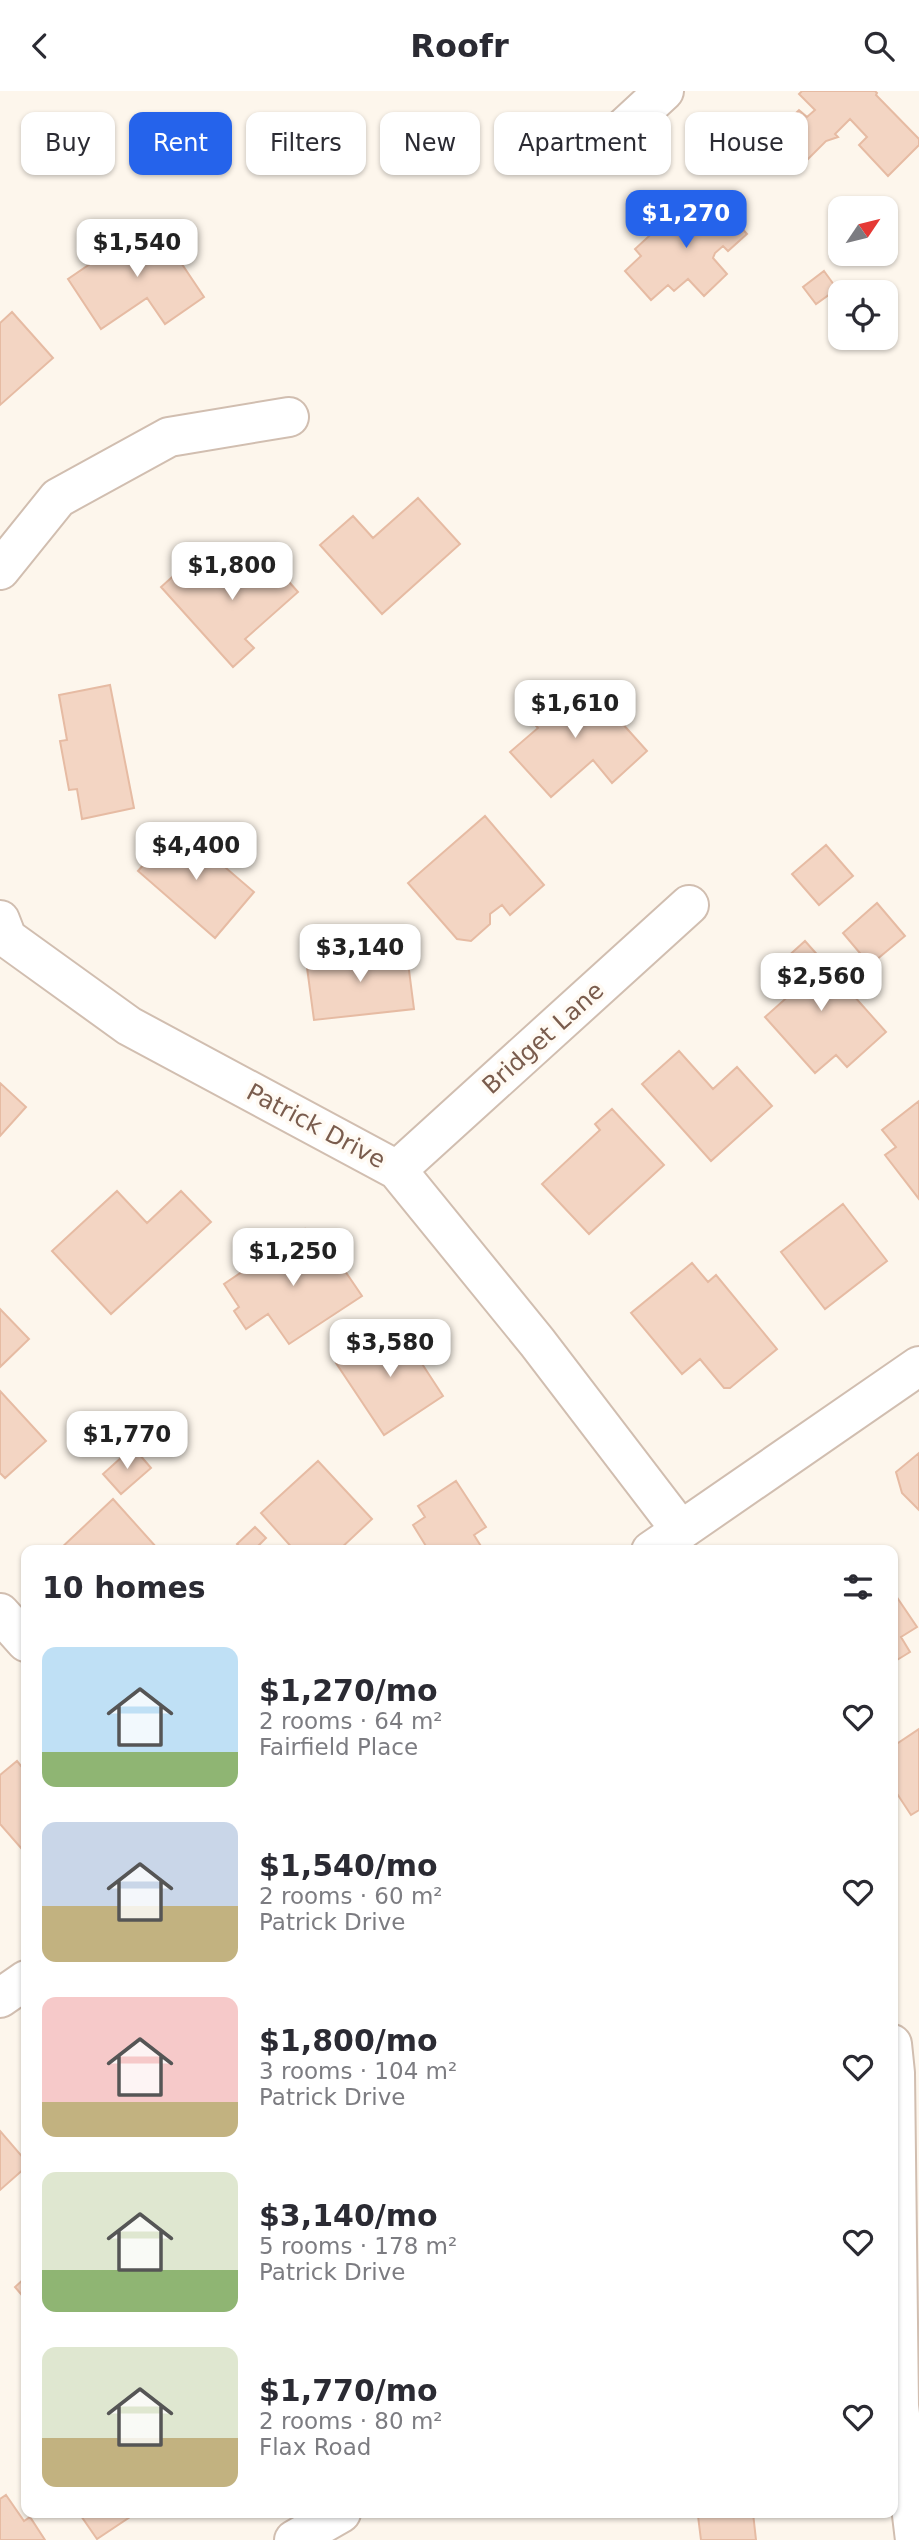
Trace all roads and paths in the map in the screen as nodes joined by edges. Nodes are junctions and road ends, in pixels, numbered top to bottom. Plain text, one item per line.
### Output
1 (664, 91) edge
2 (641, 112) edge
3 (289, 417) dead end
4 (0, 570) edge
5 (690, 905) dead end
6 (0, 921) edge
7 (397, 1170) junction
8 (919, 1366) edge
9 (665, 1540) edge
10 (0, 1613) edge
11 (21, 1636) edge
12 (21, 1983) edge
13 (0, 1998) edge
14 (898, 2421) edge
15 (332, 2518) edge
16 (295, 2540) edge
17 (915, 2540) edge

1 - 2 street
3 - 4 street
5 - 7 street, Bridget Lane
6 - 7 street, Patrick Drive
7 - 9 street, Patrick Drive
8 - 9 street
10 - 11 street
12 - 13 street
14 - 17 street
15 - 16 street

